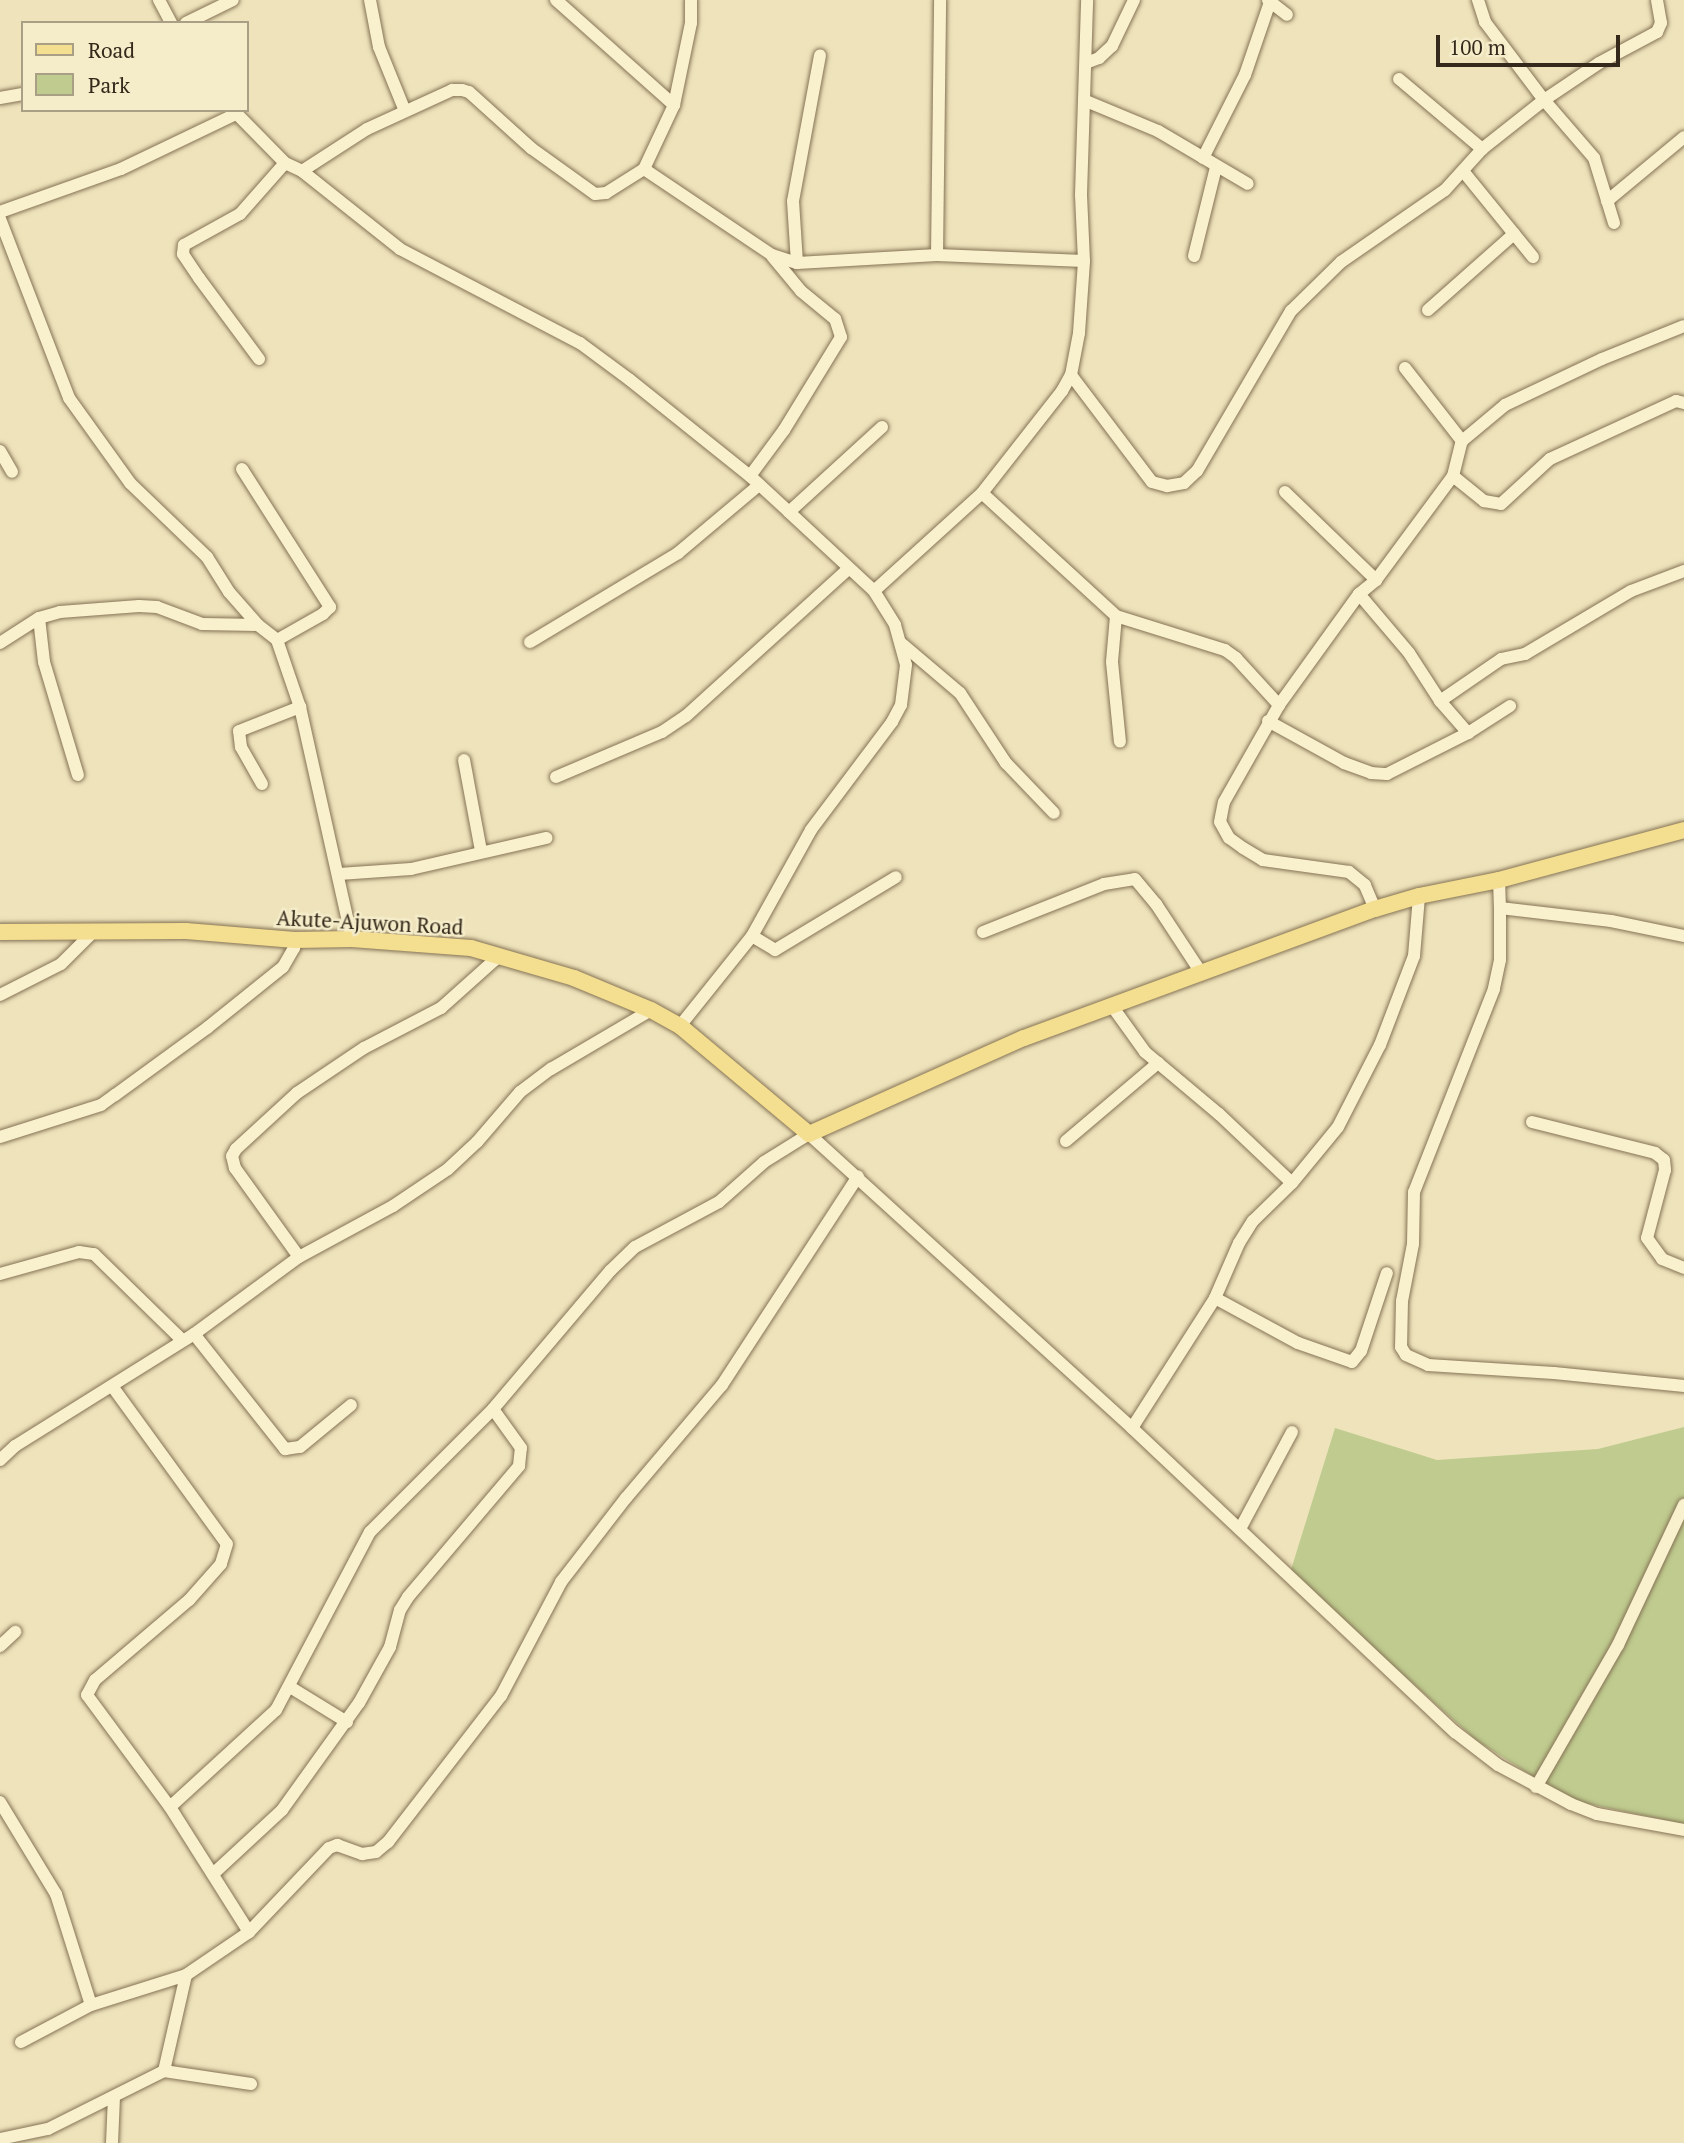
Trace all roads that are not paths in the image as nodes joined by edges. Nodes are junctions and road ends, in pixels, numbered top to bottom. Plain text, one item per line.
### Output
1 (159, 0) edge
2 (233, 0) edge
3 (370, 0) edge
4 (556, 0) edge
5 (691, 0) edge
6 (940, 0) edge
7 (1087, 0) edge
8 (1134, 0) edge
9 (1478, 0) edge
10 (1657, 0) edge
11 (1269, 1) edge
12 (1287, 15) dead end
13 (171, 21) edge
14 (190, 21) edge
15 (820, 55) dead end
16 (1086, 63) junction
17 (1399, 79) dead end
18 (21, 94) edge
19 (0, 98) edge
20 (1544, 100) junction
21 (1086, 101) junction
22 (674, 105) junction
23 (405, 111) junction
24 (234, 112) edge
25 (1684, 137) edge
26 (1482, 149) junction
27 (1203, 158) junction
28 (285, 163) junction
29 (1216, 167) junction
30 (644, 169) junction
31 (302, 171) junction
32 (1463, 171) junction
33 (1248, 184) dead end
34 (1607, 201) junction
35 (0, 212) edge
36 (0, 219) edge
37 (1614, 223) dead end
38 (1514, 234) junction
39 (772, 255) junction
40 (937, 255) junction
41 (1194, 257) dead end
42 (1533, 257) dead end
43 (1084, 261) junction
44 (797, 263) junction
45 (1428, 310) dead end
46 (1684, 326) edge
47 (259, 359) dead end
48 (1405, 368) dead end
49 (1071, 375) junction
50 (1684, 403) edge
51 (882, 427) dead end
52 (1461, 441) junction
53 (0, 451) edge
54 (242, 469) dead end
55 (12, 472) dead end
56 (1453, 476) junction
57 (754, 481) junction
58 (1285, 492) dead end
59 (982, 493) junction
60 (789, 512) junction
61 (849, 568) junction
62 (1684, 571) edge
63 (1376, 580) junction
64 (874, 591) junction
65 (1359, 594) junction
66 (1115, 616) junction
67 (39, 618) junction
68 (258, 625) junction
69 (277, 640) junction
70 (530, 642) dead end
71 (0, 643) edge
72 (901, 643) junction
73 (1440, 701) junction
74 (1279, 705) junction
75 (1510, 706) dead end
76 (300, 707) junction
77 (1268, 721) junction
78 (1468, 733) junction
79 (1120, 742) dead end
80 (464, 760) dead end
81 (78, 775) dead end
82 (556, 777) dead end
83 (262, 784) dead end
84 (1054, 813) dead end
85 (1684, 830) edge
86 (546, 838) dead end
87 (481, 851) junction
88 (339, 874) junction
89 (896, 877) dead end
90 (1499, 880) junction
91 (1419, 896) junction
92 (1500, 908) junction
93 (1375, 909) junction
94 (0, 932) edge
95 (983, 932) dead end
96 (92, 933) junction
97 (752, 936) junction
98 (1684, 936) edge
99 (352, 939) junction
100 (295, 940) junction
101 (497, 958) junction
102 (1199, 971) junction
103 (0, 995) edge
104 (1112, 1006) junction
105 (651, 1010) junction
106 (680, 1026) junction
107 (1158, 1063) junction
108 (1532, 1122) dead end
109 (809, 1134) junction
110 (0, 1137) edge
111 (1066, 1141) dead end
112 (858, 1176) junction
113 (1292, 1184) junction
114 (299, 1257) junction
115 (1684, 1268) edge
116 (1387, 1273) dead end
117 (0, 1275) edge
118 (1215, 1297) junction
119 (188, 1337) junction
120 (1684, 1385) edge
121 (113, 1386) junction
122 (351, 1405) dead end
123 (493, 1409) junction
124 (1132, 1428) junction
125 (1292, 1432) dead end
126 (0, 1460) edge
127 (1684, 1505) edge
128 (1240, 1529) junction
129 (15, 1632) dead end
130 (0, 1646) edge
131 (290, 1687) junction
132 (347, 1722) junction
133 (1536, 1787) junction
134 (0, 1802) edge
135 (170, 1807) junction
136 (1684, 1830) edge
137 (213, 1874) junction
138 (249, 1932) junction
139 (186, 1975) junction
140 (91, 2005) junction
141 (21, 2042) dead end
142 (164, 2070) junction
143 (251, 2084) dead end
144 (114, 2098) junction
145 (0, 2139) edge
146 (111, 2143) edge

1 - 13 street
2 - 14 street
3 - 23 street
4 - 22 street
5 - 22 street
6 - 40 street
7 - 16 street
8 - 16 street
9 - 20 street
10 - 20 street
11 - 12 street
11 - 27 street
15 - 44 street
16 - 21 street
17 - 26 street
18 - 19 street
20 - 26 street
20 - 34 street
21 - 27 street
21 - 43 street
22 - 30 street
23 - 30 street
23 - 31 street
24 - 28 street
24 - 35 street
25 - 34 street
26 - 32 street
27 - 29 street
28 - 31 street
28 - 47 street
29 - 33 street
29 - 41 street
30 - 39 street
31 - 57 street
32 - 38 street
32 - 49 street
34 - 37 street
36 - 68 street
38 - 42 street
38 - 45 street
39 - 44 street
39 - 57 street
40 - 43 street
40 - 44 street
43 - 49 street
46 - 52 street
48 - 52 street
49 - 59 street
50 - 56 street
51 - 60 street
52 - 56 street
53 - 55 street
54 - 69 street
56 - 63 street
57 - 60 street
57 - 70 street
58 - 63 street
59 - 64 street
59 - 66 street
60 - 61 street
61 - 64 street
61 - 82 street
62 - 73 street
63 - 65 street
64 - 72 street
65 - 73 street
65 - 74 street
66 - 74 street
66 - 79 street
67 - 68 street
67 - 71 street
67 - 81 street
68 - 69 street
69 - 76 street
72 - 84 street
72 - 97 street
73 - 78 street
74 - 77 street
75 - 78 street
76 - 83 street
76 - 88 street
77 - 78 street
77 - 93 street
80 - 87 street
85 - 90 main road
86 - 87 street
87 - 88 street
88 - 99 street
89 - 97 street
90 - 91 main road
90 - 92 street
91 - 93 main road
91 - 113 street
92 - 98 street
92 - 120 street
93 - 102 main road
94 - 96 main road, Akute-Ajuwon Road
95 - 102 street
96 - 100 main road, Akute-Ajuwon Road
96 - 103 street
97 - 106 street
99 - 100 main road, Akute-Ajuwon Road
99 - 101 main road, Akute-Ajuwon Road
100 - 110 street
101 - 105 main road, Akute-Ajuwon Road
101 - 114 street
102 - 104 main road
104 - 107 street
104 - 109 main road
105 - 106 main road, Akute-Ajuwon Road
105 - 114 street
106 - 109 main road, Akute-Ajuwon Road
107 - 111 street
107 - 113 street
108 - 115 street
109 - 112 street
109 - 123 street
112 - 124 street
112 - 138 street
113 - 118 street
114 - 119 street
116 - 118 street
117 - 119 street
118 - 124 street
119 - 121 street
119 - 122 street
121 - 126 street
121 - 135 street
123 - 131 street
123 - 132 street
124 - 128 street
125 - 128 street
127 - 133 street
128 - 133 street
129 - 130 street
131 - 132 street
131 - 135 street
132 - 137 street
133 - 136 street
134 - 140 street
135 - 137 street
137 - 138 street
138 - 139 street
139 - 140 street
139 - 142 street
140 - 141 street
142 - 143 street
142 - 144 street
144 - 145 street
144 - 146 street

